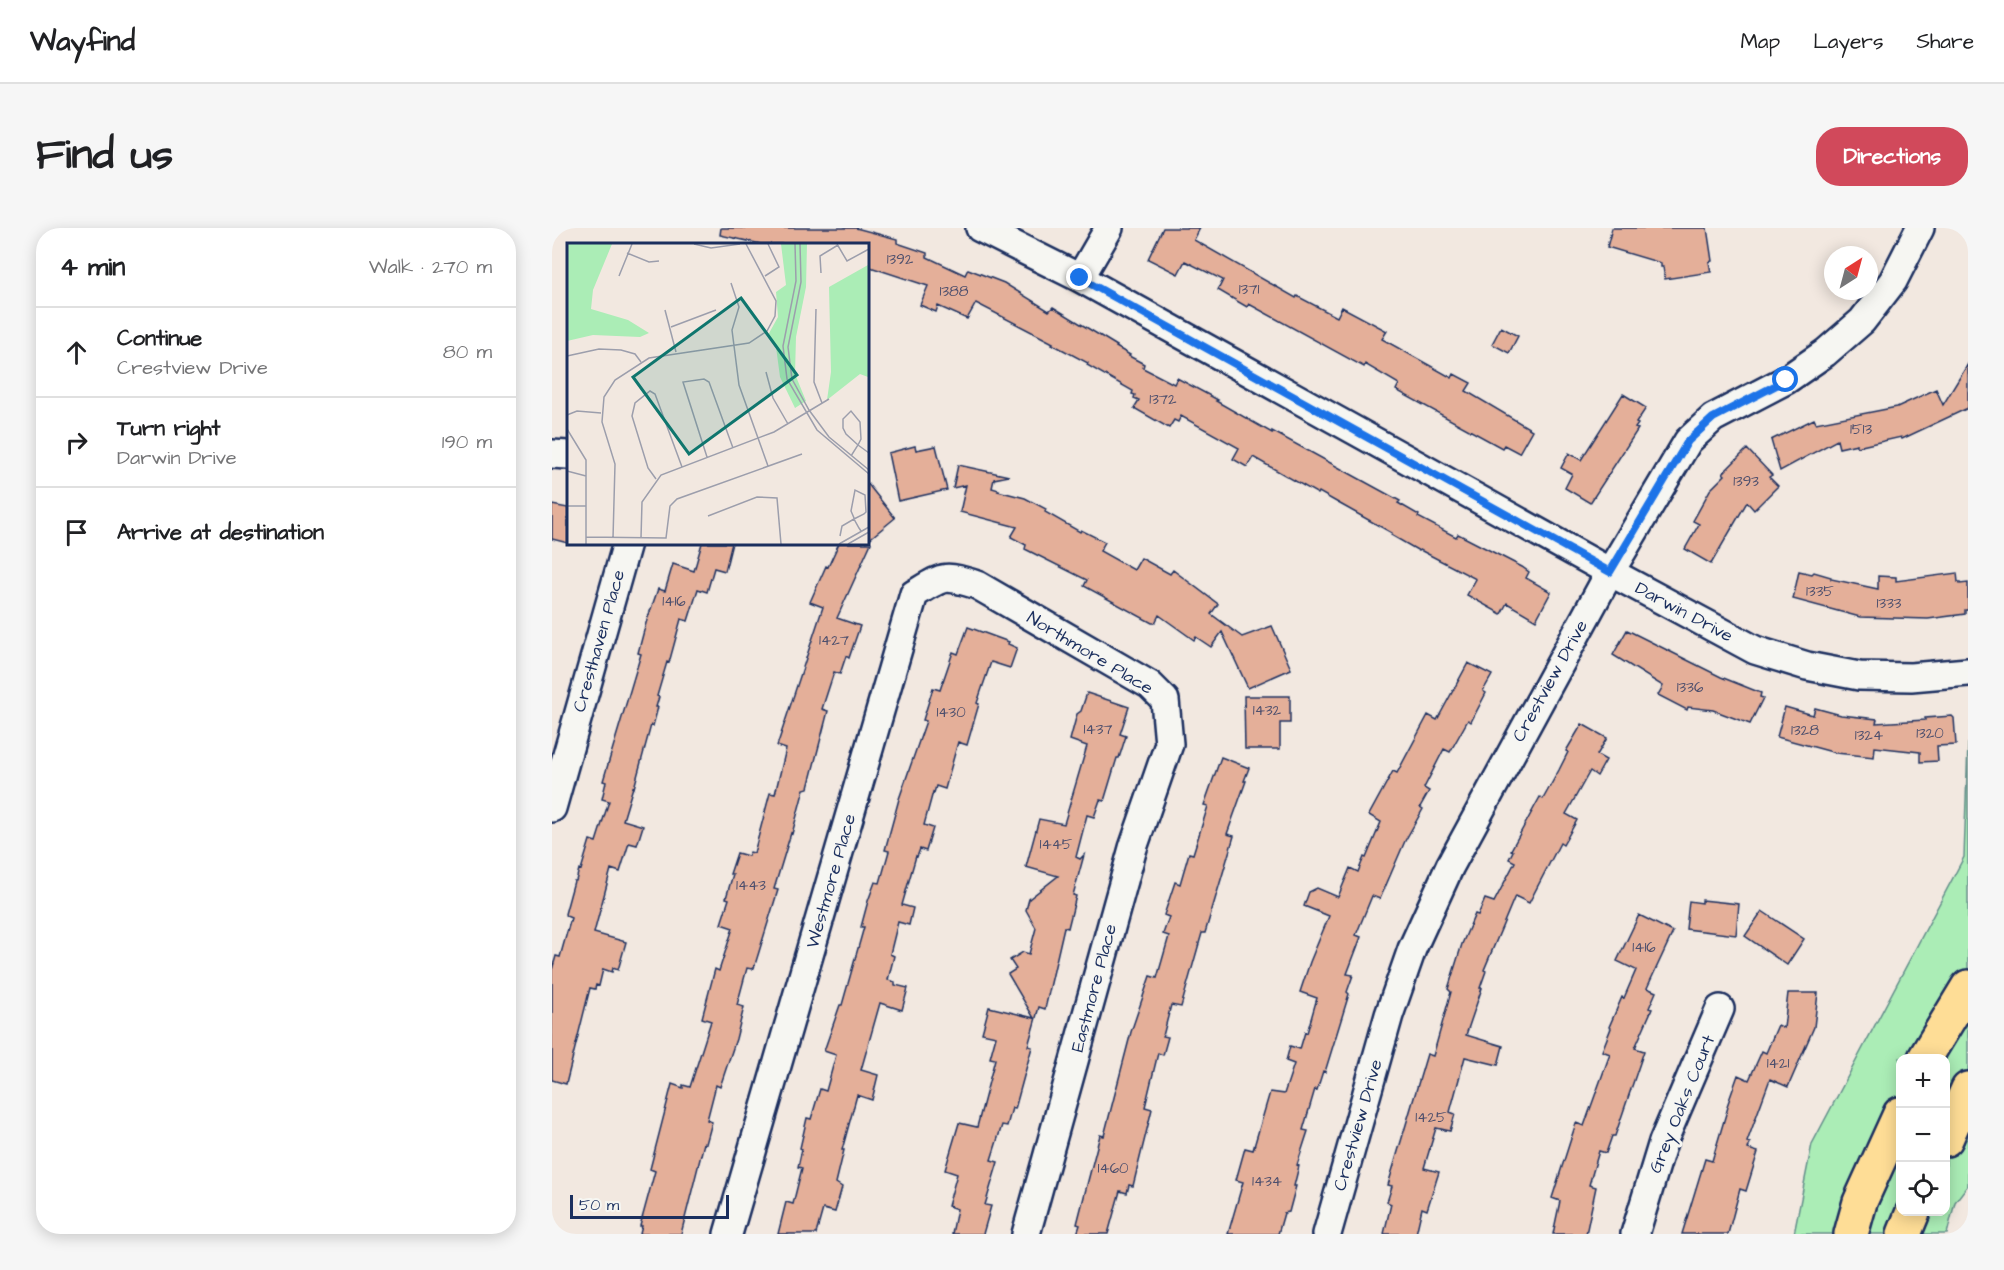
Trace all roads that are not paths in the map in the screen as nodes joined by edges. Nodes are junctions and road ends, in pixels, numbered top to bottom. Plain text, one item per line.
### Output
1 (980, 228) edge
2 (1109, 228) edge
3 (1920, 228) edge
4 (1080, 278) junction
5 (552, 454) edge
6 (567, 455) edge
7 (627, 544) edge
8 (1610, 572) junction
9 (977, 585) joint
10 (1968, 672) edge
11 (1169, 744) joint
12 (552, 808) edge
13 (1968, 987) edge
14 (1720, 1009) dead end
15 (1928, 1054) edge
16 (1968, 1089) edge
17 (1896, 1123) edge
18 (1950, 1130) edge
19 (1911, 1216) edge
20 (728, 1234) edge
21 (1026, 1234) edge
22 (1328, 1234) edge
23 (1635, 1234) edge
24 (1851, 1234) edge
25 (1904, 1234) edge

1 - 4 street, Darwin Drive
2 - 4 street
3 - 8 street, Crestview Drive
4 - 8 street, Darwin Drive
5 - 6 street
7 - 12 street, Cresthaven Place
8 - 10 street, Darwin Drive
8 - 22 street, Crestview Drive
9 - 11 street, Northmore Place
9 - 20 street, Westmore Place
11 - 21 street, Eastmore Place
13 - 15 main road
14 - 23 street, Grey Oaks Court
16 - 18 main road
17 - 24 main road
19 - 25 main road

